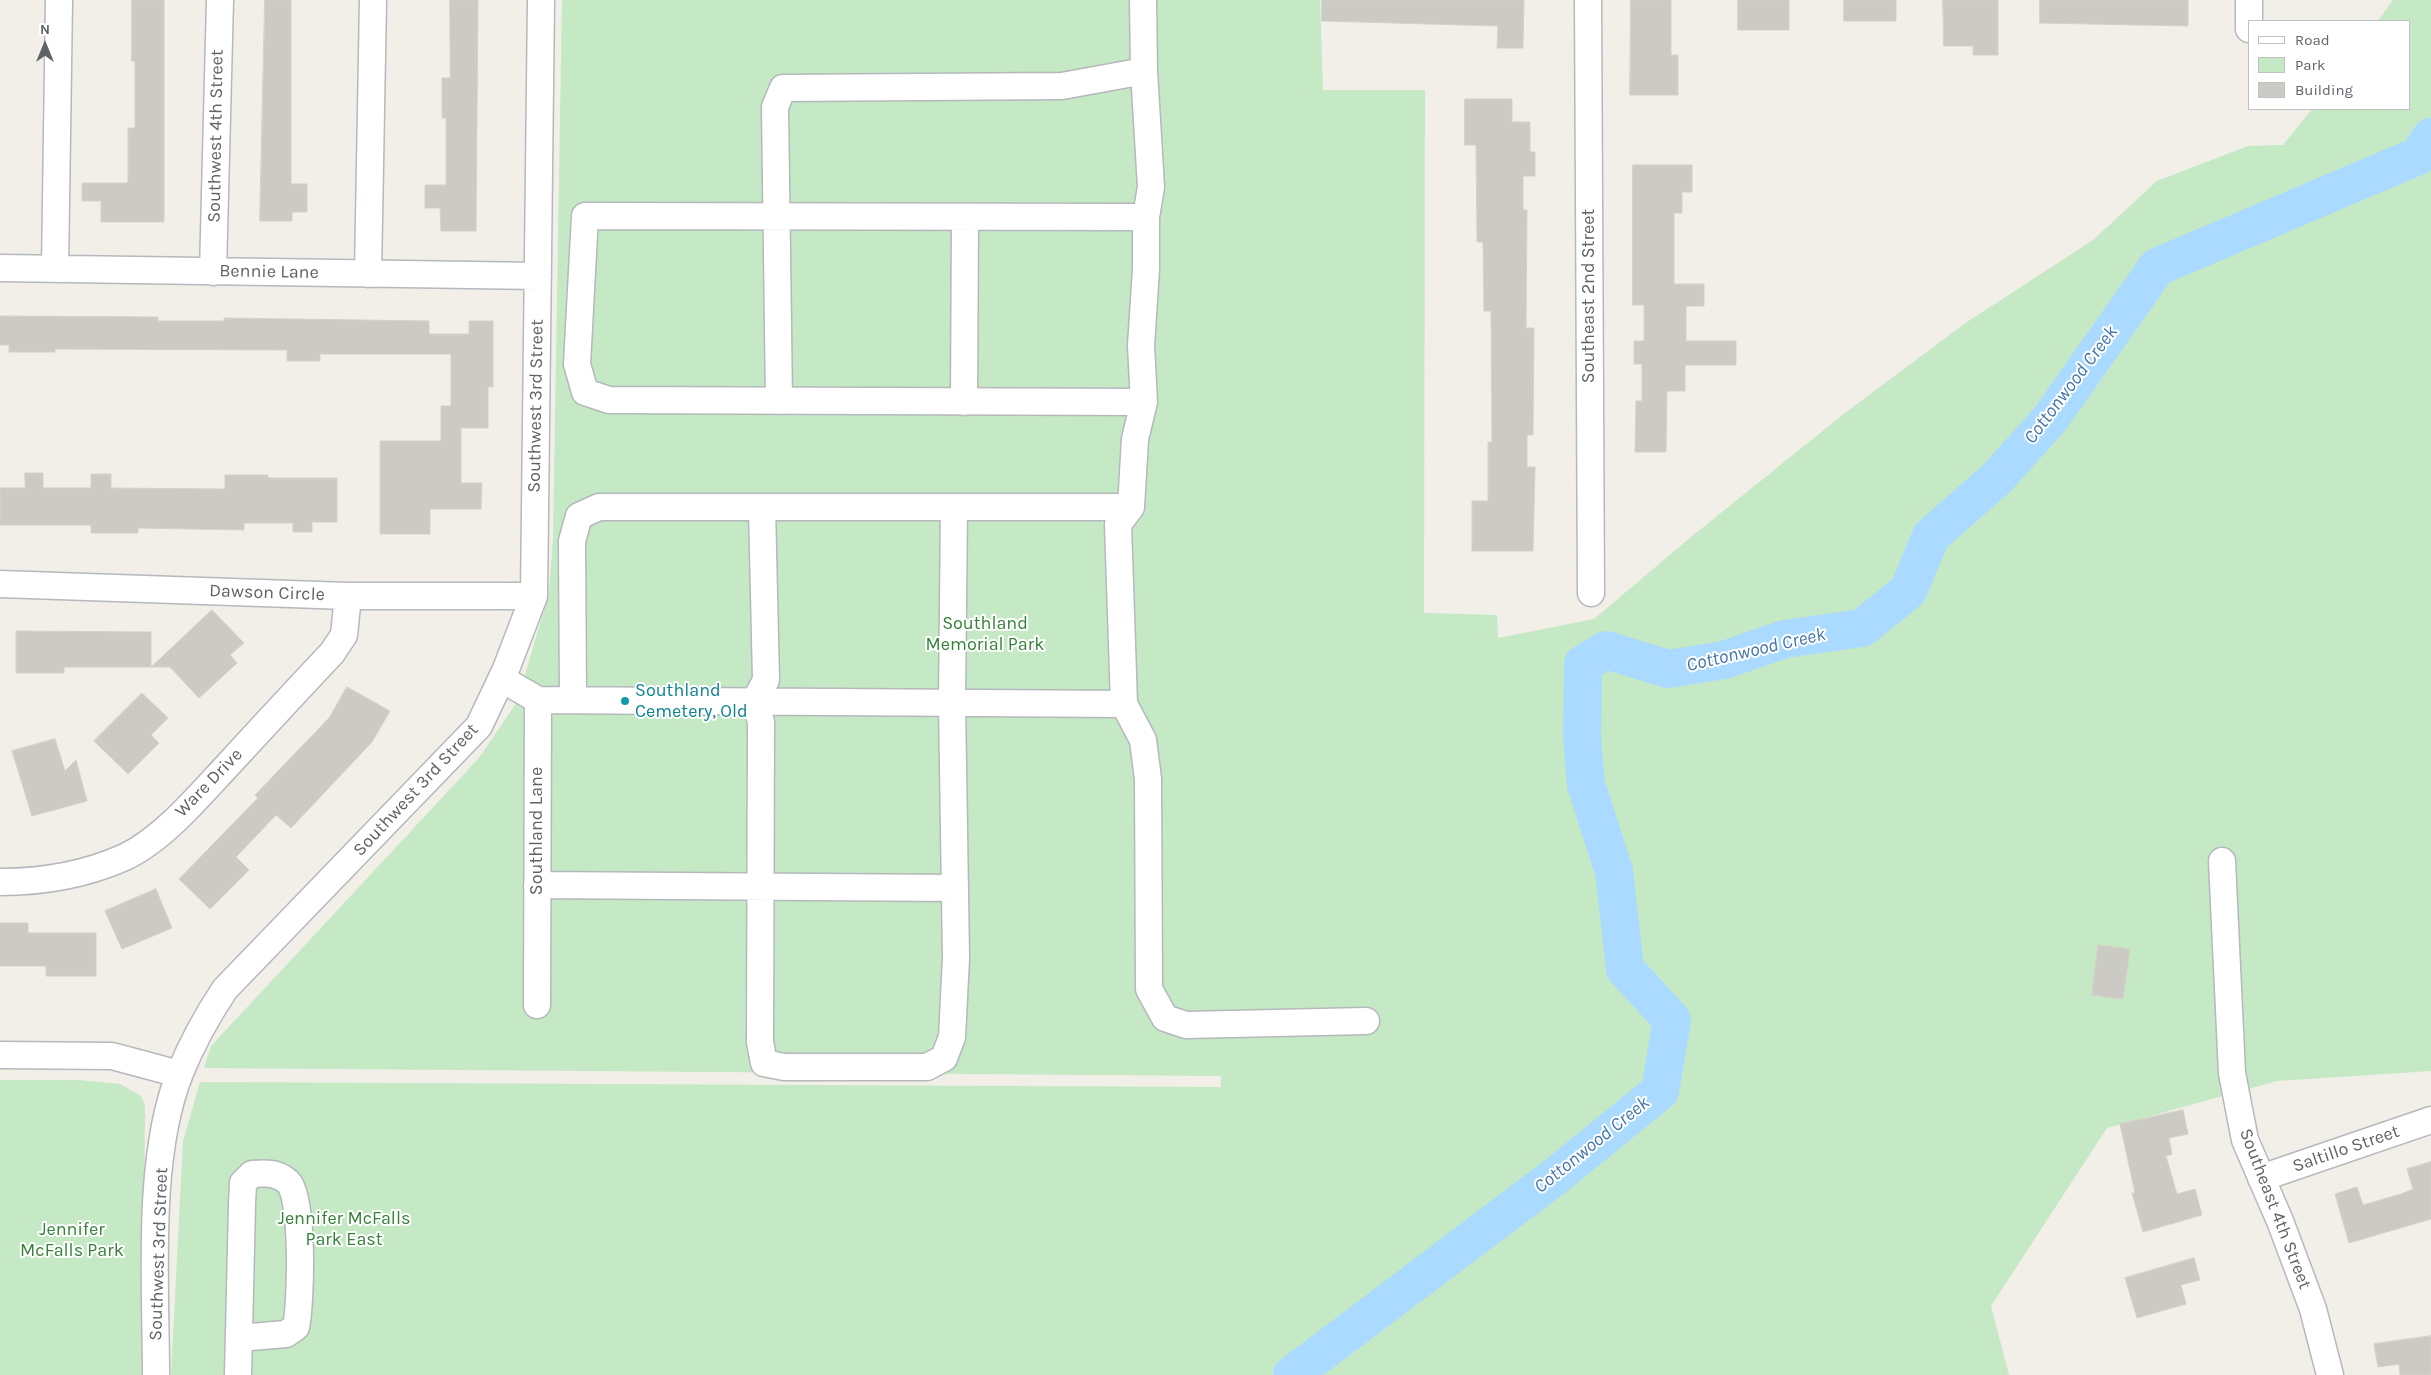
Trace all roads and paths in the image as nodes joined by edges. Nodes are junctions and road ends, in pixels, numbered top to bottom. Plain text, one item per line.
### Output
1 (59, 0) edge
2 (220, 0) edge
3 (373, 0) edge
4 (541, 0) edge
5 (1143, 0) edge
6 (1588, 0) edge
7 (2250, 0) edge
8 (2249, 20) edge
9 (1144, 71) junction
10 (777, 216) junction
11 (965, 217) junction
12 (1146, 217) junction
13 (0, 268) edge
14 (55, 269) junction
15 (213, 272) junction
16 (368, 274) junction
17 (538, 276) junction
18 (537, 307) junction
19 (579, 307) junction
20 (779, 401) junction
21 (964, 402) junction
22 (1144, 402) junction
23 (762, 507) junction
24 (954, 507) junction
25 (1131, 507) junction
26 (0, 584) edge
27 (1592, 593) dead end
28 (348, 596) junction
29 (534, 596) junction
30 (502, 678) junction
31 (538, 700) junction
32 (573, 700) junction
33 (755, 701) junction
34 (952, 702) junction
35 (1124, 704) junction
36 (2222, 861) dead end
37 (0, 882) edge
38 (537, 885) junction
39 (760, 887) junction
40 (954, 888) junction
41 (536, 1005) dead end
42 (1366, 1021) dead end
43 (0, 1055) edge
44 (179, 1074) junction
45 (2431, 1120) edge
46 (2261, 1178) junction
47 (239, 1338) junction
48 (156, 1375) edge
49 (238, 1375) edge
50 (2330, 1375) edge

1 - 14 street
2 - 15 street, Southwest 4th Street
3 - 16 street
4 - 17 street, Southwest 3rd Street
5 - 9 street
6 - 27 street, Southeast 2nd Street
7 - 8 street
9 - 10 street
9 - 12 street
10 - 11 street
10 - 19 street
10 - 20 street
11 - 12 street
11 - 21 street
12 - 22 street
13 - 14 street, Bennie Lane
14 - 15 street, Bennie Lane
15 - 16 street, Bennie Lane
16 - 17 street, Bennie Lane
17 - 18 street, Southwest 3rd Street
18 - 19 street
18 - 29 street, Southwest 3rd Street
19 - 20 street
20 - 21 street
21 - 22 street
22 - 25 street
23 - 24 street
23 - 32 street
23 - 33 street
24 - 25 street
24 - 34 street
25 - 35 street
26 - 28 street, Dawson Circle
28 - 29 street, Dawson Circle
28 - 37 street, Ware Drive
29 - 30 street, Southwest 3rd Street
30 - 31 street
30 - 44 street, Southwest 3rd Street
31 - 32 street
31 - 38 street, Southland Lane
32 - 33 street
33 - 34 street
33 - 39 street
34 - 35 street
34 - 40 street
35 - 42 street
36 - 46 street, Southeast 4th Street
38 - 39 street
38 - 41 street, Southland Lane
39 - 40 street
39 - 40 street
43 - 44 street
44 - 48 street, Southwest 3rd Street
45 - 46 street, Saltillo Street
46 - 50 street, Southeast 4th Street
47 - 47 street
47 - 49 street

